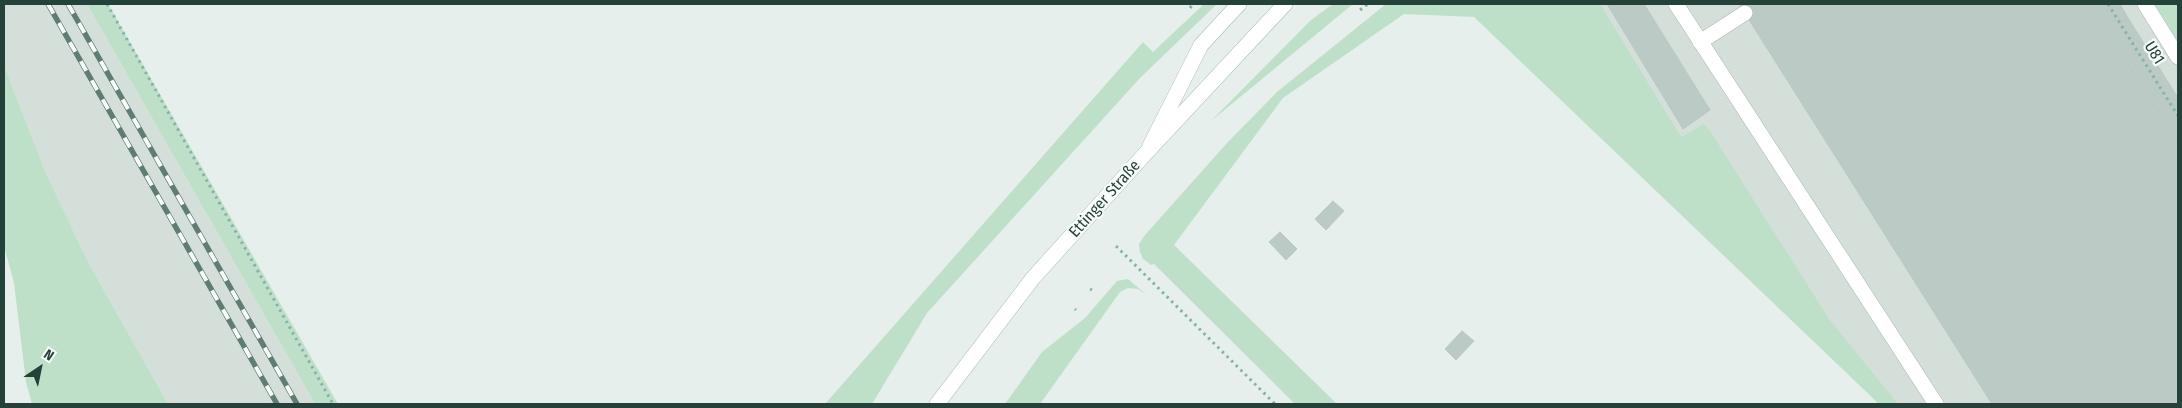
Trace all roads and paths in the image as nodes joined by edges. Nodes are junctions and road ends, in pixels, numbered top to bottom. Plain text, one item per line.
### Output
1 (106, 4) edge
2 (1193, 4) edge
3 (1239, 4) edge
4 (1368, 4) edge
5 (1676, 4) edge
6 (2108, 4) edge
7 (2145, 4) edge
8 (1285, 6) edge
9 (1190, 8) dead end
10 (1360, 10) dead end
11 (1745, 13) dead end
12 (1700, 42) junction
13 (2178, 58) edge
14 (2178, 116) edge
15 (1146, 154) junction
16 (1116, 246) dead end
17 (334, 404) edge
18 (937, 404) edge
19 (1275, 404) edge
20 (1936, 404) edge

1 - 17 path
2 - 9 path
3 - 15 main road
4 - 10 path
5 - 12 main road
6 - 14 path, U81
7 - 13 main road
8 - 15 main road, Ettinger Straße
11 - 12 main road
12 - 20 main road
15 - 18 main road, Ettinger Straße
16 - 19 path

